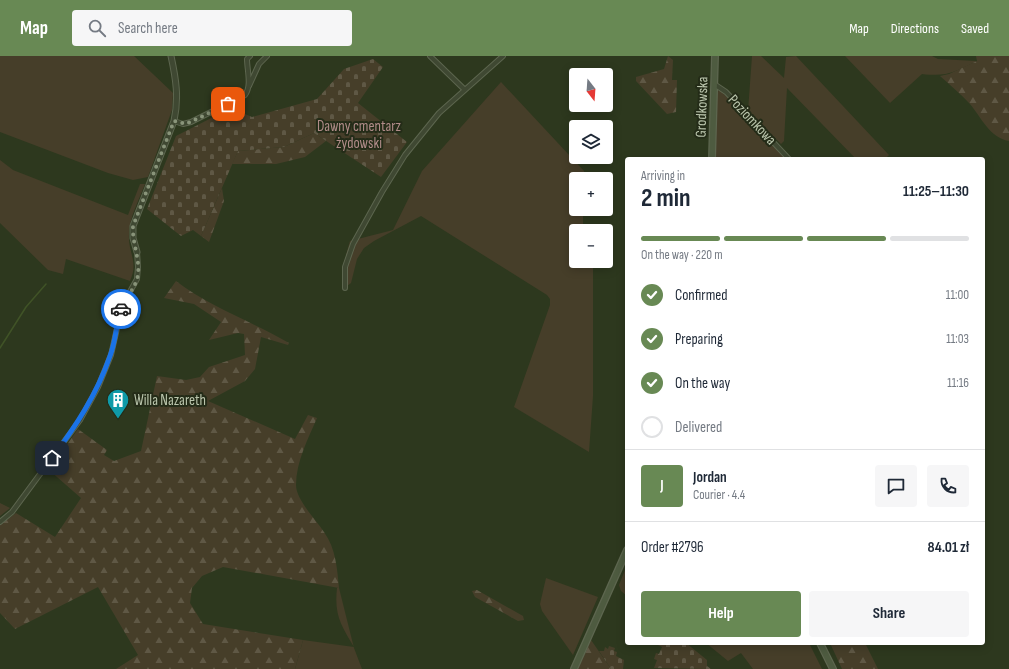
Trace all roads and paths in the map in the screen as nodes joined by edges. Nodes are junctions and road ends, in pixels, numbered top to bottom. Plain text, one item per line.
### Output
1 (171, 56) edge
2 (242, 56) edge
3 (267, 56) edge
4 (430, 56) edge
5 (503, 56) edge
6 (715, 56) edge
7 (249, 57) edge
8 (714, 84) junction
9 (249, 88) junction
10 (464, 89) junction
11 (174, 121) junction
12 (712, 157) edge
13 (787, 157) edge
14 (137, 252) joint
15 (345, 288) dead end
16 (0, 522) edge
17 (625, 555) edge
18 (821, 645) edge
19 (574, 669) edge
20 (833, 669) edge

1 - 11 street
2 - 7 street
3 - 9 street
4 - 10 street
5 - 10 street
6 - 8 main road, Grodkowska
7 - 9 street
8 - 12 main road, Grodkowska
8 - 13 street, Poziomkowa
9 - 11 street
10 - 15 street
11 - 14 street
14 - 16 street
17 - 19 main road
18 - 20 main road

